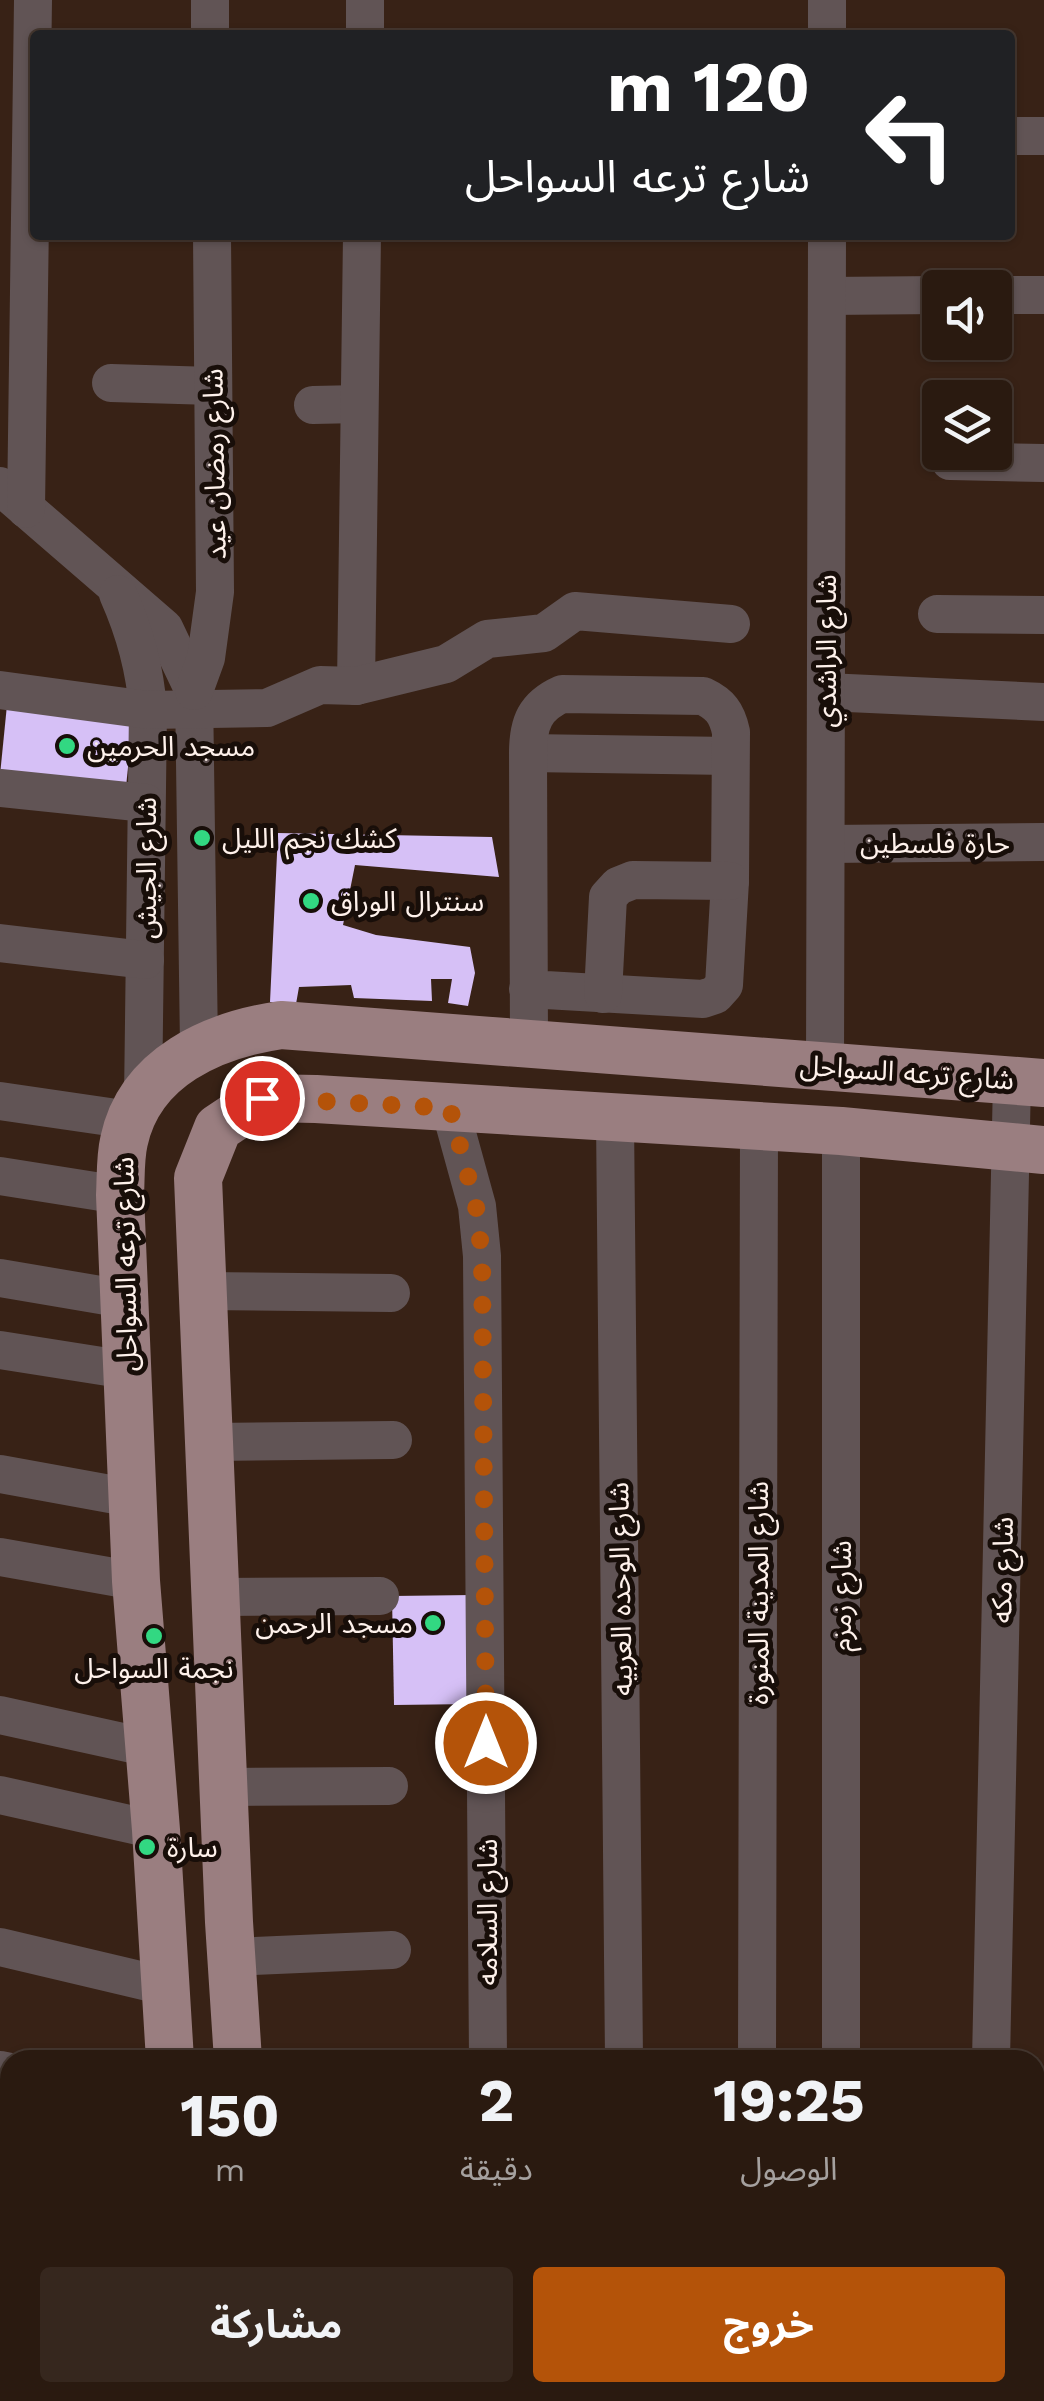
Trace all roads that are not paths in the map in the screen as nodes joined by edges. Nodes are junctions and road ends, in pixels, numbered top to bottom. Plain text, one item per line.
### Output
1 (33, 0) edge
2 (210, 0) edge
3 (365, 0) edge
4 (827, 0) edge
5 (32, 30) edge
6 (210, 30) edge
7 (365, 30) edge
8 (827, 30) edge
9 (30, 75) edge
10 (1015, 136) edge
11 (1044, 136) edge
12 (212, 240) edge
13 (362, 240) edge
14 (827, 240) edge
15 (1012, 295) edge
16 (1044, 295) edge
17 (827, 296) junction
18 (922, 296) edge
19 (111, 383) dead end
20 (213, 386) junction
21 (313, 404) dead end
22 (360, 404) junction
23 (1012, 462) edge
24 (1044, 463) edge
25 (13, 498) edge
26 (112, 582) junction
27 (937, 614) dead end
28 (1044, 615) edge
29 (731, 624) dead end
30 (356, 686) junction
31 (0, 690) edge
32 (826, 692) junction
33 (195, 701) junction
34 (1044, 702) edge
35 (148, 710) junction
36 (528, 753) junction
37 (730, 756) junction
38 (0, 788) edge
39 (146, 803) junction
40 (1044, 842) edge
41 (826, 844) junction
42 (730, 880) junction
43 (0, 943) edge
44 (145, 960) junction
45 (528, 990) junction
46 (604, 994) junction
47 (528, 1044) junction
48 (200, 1047) junction
49 (826, 1067) junction
50 (1028, 1081) edge
51 (0, 1101) edge
52 (450, 1108) junction
53 (137, 1110) junction
54 (615, 1118) junction
55 (758, 1126) junction
56 (841, 1131) junction
57 (1028, 1149) edge
58 (0, 1176) edge
59 (120, 1194) junction
60 (0, 1278) edge
61 (203, 1291) junction
62 (391, 1294) dead end
63 (124, 1299) junction
64 (0, 1350) edge
65 (127, 1370) junction
66 (393, 1440) dead end
67 (210, 1442) junction
68 (0, 1474) edge
69 (132, 1498) junction
70 (0, 1557) edge
71 (136, 1581) junction
72 (380, 1596) dead end
73 (216, 1598) junction
74 (0, 1715) edge
75 (150, 1748) junction
76 (389, 1786) dead end
77 (225, 1787) junction
78 (0, 1795) edge
79 (156, 1830) junction
80 (160, 1925) junction
81 (230, 1939) junction
82 (0, 1947) edge
83 (392, 1950) dead end
84 (165, 1986) junction
85 (169, 2050) edge
86 (237, 2050) edge
87 (488, 2050) edge
88 (624, 2050) edge
89 (757, 2050) edge
90 (841, 2050) edge
91 (991, 2050) edge

1 - 5 street
2 - 6 street
3 - 7 street
4 - 8 street
9 - 25 street
10 - 11 street
12 - 20 street, شارع رمضان عيد
13 - 22 street
14 - 17 street, شارع الراشدي
15 - 16 street
17 - 18 street
17 - 32 street, شارع الراشدي
19 - 20 street
20 - 33 street, شارع رمضان عيد
21 - 22 street
22 - 30 street
23 - 24 street
25 - 26 street, شارع الجيش
26 - 33 street, شارع الجيش
26 - 35 street, شارع الجيش
27 - 28 street
29 - 30 street
30 - 33 street
31 - 35 street
32 - 34 street
32 - 41 street, شارع الراشدي
33 - 35 street
33 - 48 street, شارع الجيش
35 - 39 street, شارع الجيش
36 - 37 street
36 - 37 street
36 - 45 street
37 - 42 street
38 - 39 street
39 - 44 street, شارع الجيش
40 - 41 street, حارة فلسطين
41 - 49 street, شارع الراشدي
42 - 46 street
42 - 46 street
43 - 44 street
44 - 53 street, شارع الجيش
45 - 46 street
45 - 47 street
47 - 48 main road, شارع ترعه السواحل
47 - 49 main road, شارع ترعه السواحل
48 - 53 main road, شارع ترعه السواحل
49 - 50 main road, شارع ترعه السواحل
50 - 57 street, شارع مكه
51 - 53 street
52 - 54 main road
52 - 61 main road
52 - 87 street, شارع السلامه
53 - 59 main road, شارع ترعه السواحل
54 - 55 main road
54 - 88 street, شارع الوحده العربيه
55 - 56 main road
55 - 89 street, شارع المدينة المنورة
56 - 57 main road
56 - 90 street, شارع زمزم
57 - 91 street, شارع مكه
58 - 59 street
59 - 63 main road, شارع ترعه السواحل
60 - 63 street
61 - 62 street
61 - 67 main road
63 - 65 main road, شارع ترعه السواحل
64 - 65 street
65 - 69 main road, شارع ترعه السواحل
66 - 67 street
67 - 73 main road
68 - 69 street
69 - 71 main road, شارع ترعه السواحل
70 - 71 street
71 - 75 main road, شارع ترعه السواحل
72 - 73 street
73 - 77 main road
74 - 75 street
75 - 79 main road, شارع ترعه السواحل
76 - 77 street
77 - 81 main road
78 - 79 street
79 - 80 main road, شارع ترعه السواحل
80 - 81 main road
80 - 84 main road, شارع ترعه السواحل
81 - 83 street
81 - 86 main road
82 - 84 street
84 - 85 main road, شارع ترعه السواحل

